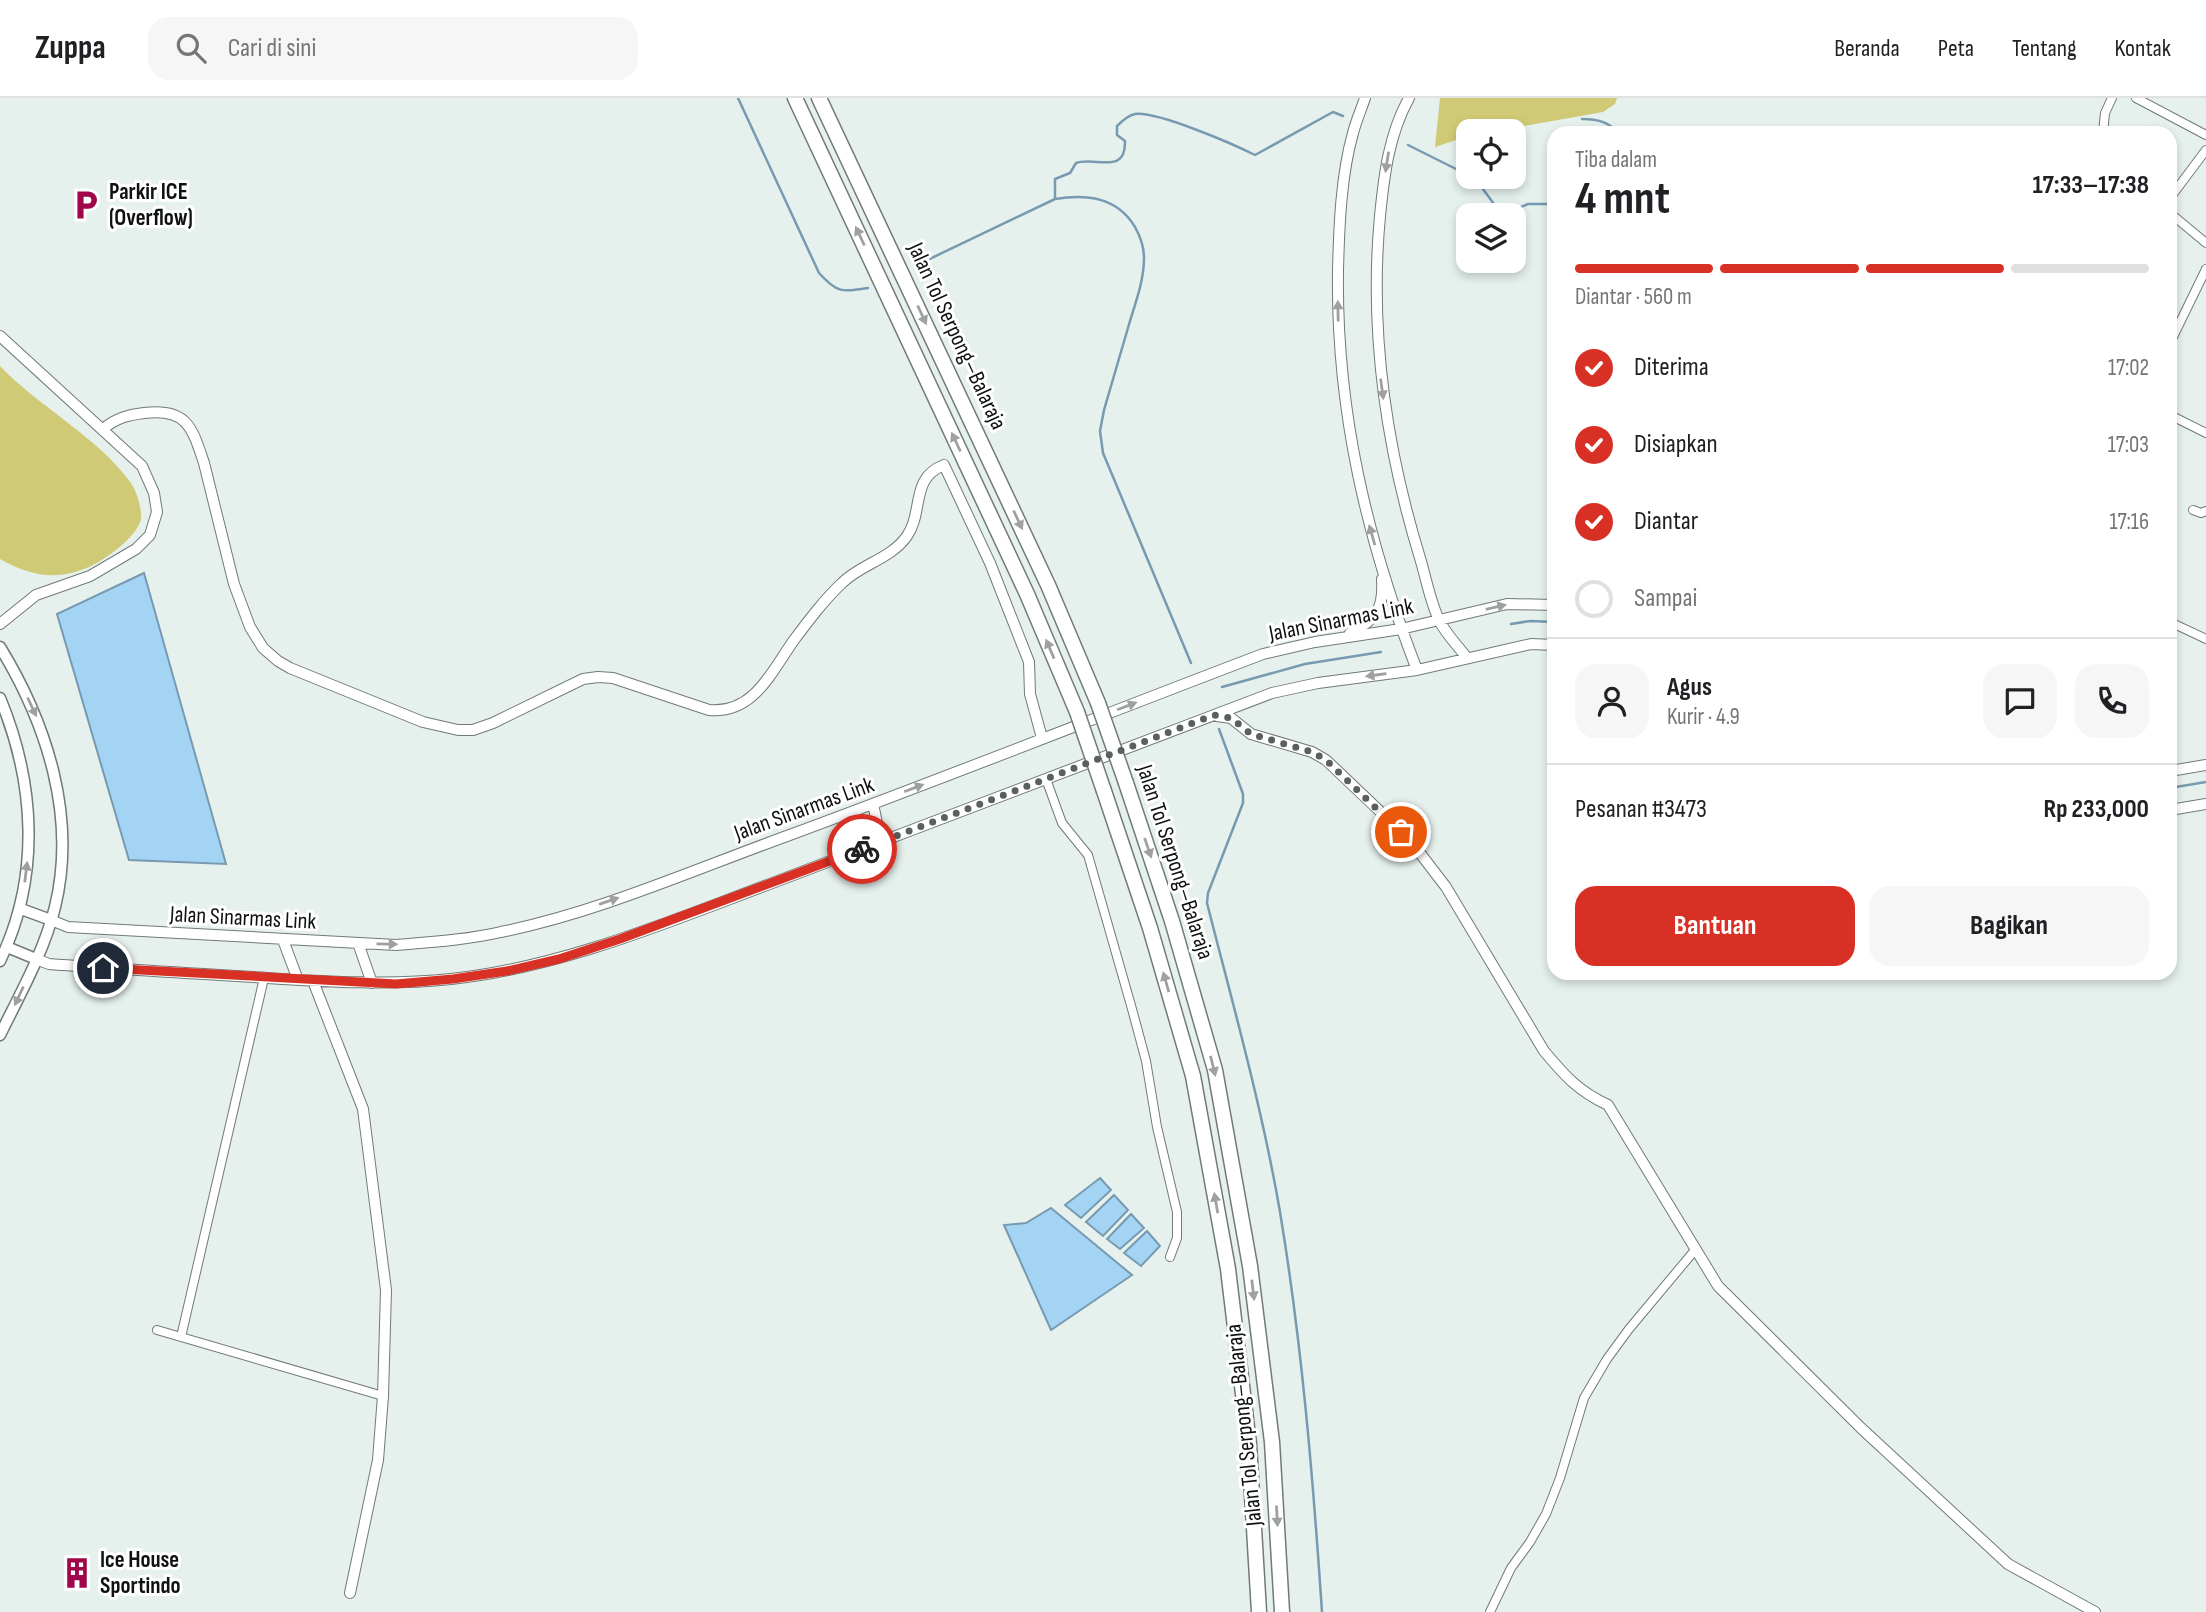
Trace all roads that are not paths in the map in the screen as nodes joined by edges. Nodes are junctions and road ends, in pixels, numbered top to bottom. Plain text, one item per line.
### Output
1 (795, 98) edge
2 (819, 98) edge
3 (1365, 98) edge
4 (1409, 98) edge
5 (2112, 98) edge
6 (2136, 98) edge
7 (2104, 126) edge
8 (2206, 135) edge
9 (2206, 150) edge
10 (2177, 182) edge
11 (2177, 219) edge
12 (2206, 243) edge
13 (2206, 269) edge
14 (2177, 329) edge
15 (0, 336) edge
16 (2177, 418) edge
17 (103, 429) junction
18 (2206, 433) edge
19 (2193, 510) dead end
20 (2206, 512) edge
21 (1381, 565) junction
22 (1547, 605) edge
23 (1439, 620) junction
24 (0, 624) edge
25 (2177, 625) edge
26 (1401, 629) junction
27 (1340, 638) junction
28 (2206, 639) edge
29 (1547, 645) edge
30 (0, 647) edge
31 (1467, 659) junction
32 (1417, 670) junction
33 (0, 698) edge
34 (1214, 715) junction
35 (1042, 738) junction
36 (2206, 765) edge
37 (2177, 770) edge
38 (1046, 779) junction
39 (873, 804) junction
40 (2206, 804) edge
41 (2177, 809) edge
42 (881, 842) junction
43 (20, 909) junction
44 (51, 920) junction
45 (283, 940) junction
46 (358, 943) junction
47 (7, 947) junction
48 (36, 959) junction
49 (0, 961) edge
50 (264, 978) junction
51 (298, 980) junction
52 (313, 981) junction
53 (372, 983) junction
54 (0, 1035) edge
55 (1695, 1250) junction
56 (1170, 1257) dead end
57 (157, 1330) dead end
58 (181, 1337) junction
59 (383, 1396) junction
60 (350, 1593) dead end
61 (1259, 1612) edge
62 (1282, 1612) edge
63 (1490, 1612) edge
64 (2095, 1612) edge

61 -> 1 highway, Jalan Tol Serpong–Balaraja, bridge
2 -> 62 highway, Jalan Tol Serpong–Balaraja, bridge
21 -> 3 street
4 -> 23 street
5 - 7 street
6 - 8 street
9 - 10 street
11 - 12 street
13 - 14 street
15 - 17 street
16 - 18 street
17 - 24 street
17 - 35 street
19 - 20 street
21 - 26 street
21 - 27 street
23 -> 22 street, Jalan Sinarmas Link
23 - 26 street, Jalan Sinarmas Link
23 - 31 street
25 - 28 street
26 - 27 street, Jalan Sinarmas Link
26 - 32 street
35 -> 27 street, Jalan Sinarmas Link
29 - 31 street
30 -> 44 main road
31 - 32 street
32 -> 34 street
43 -> 33 main road
34 - 38 street
34 - 55 street
39 -> 35 street, Jalan Sinarmas Link
36 - 37 street
38 - 42 street
38 - 56 street
39 - 42 street
46 -> 39 street, Jalan Sinarmas Link
40 - 41 street
42 - 53 street
43 - 44 main road
43 - 47 main road
44 - 45 street, Jalan Sinarmas Link
44 - 48 main road
45 - 46 street, Jalan Sinarmas Link
45 - 51 street
46 - 53 street
47 - 48 main road
47 - 49 main road
48 - 50 street
48 -> 54 main road
50 - 51 street
50 - 58 street
51 - 52 street
52 - 53 street
52 - 59 street
55 - 63 street
55 - 64 street
57 - 58 street
58 - 59 street
59 - 60 street

